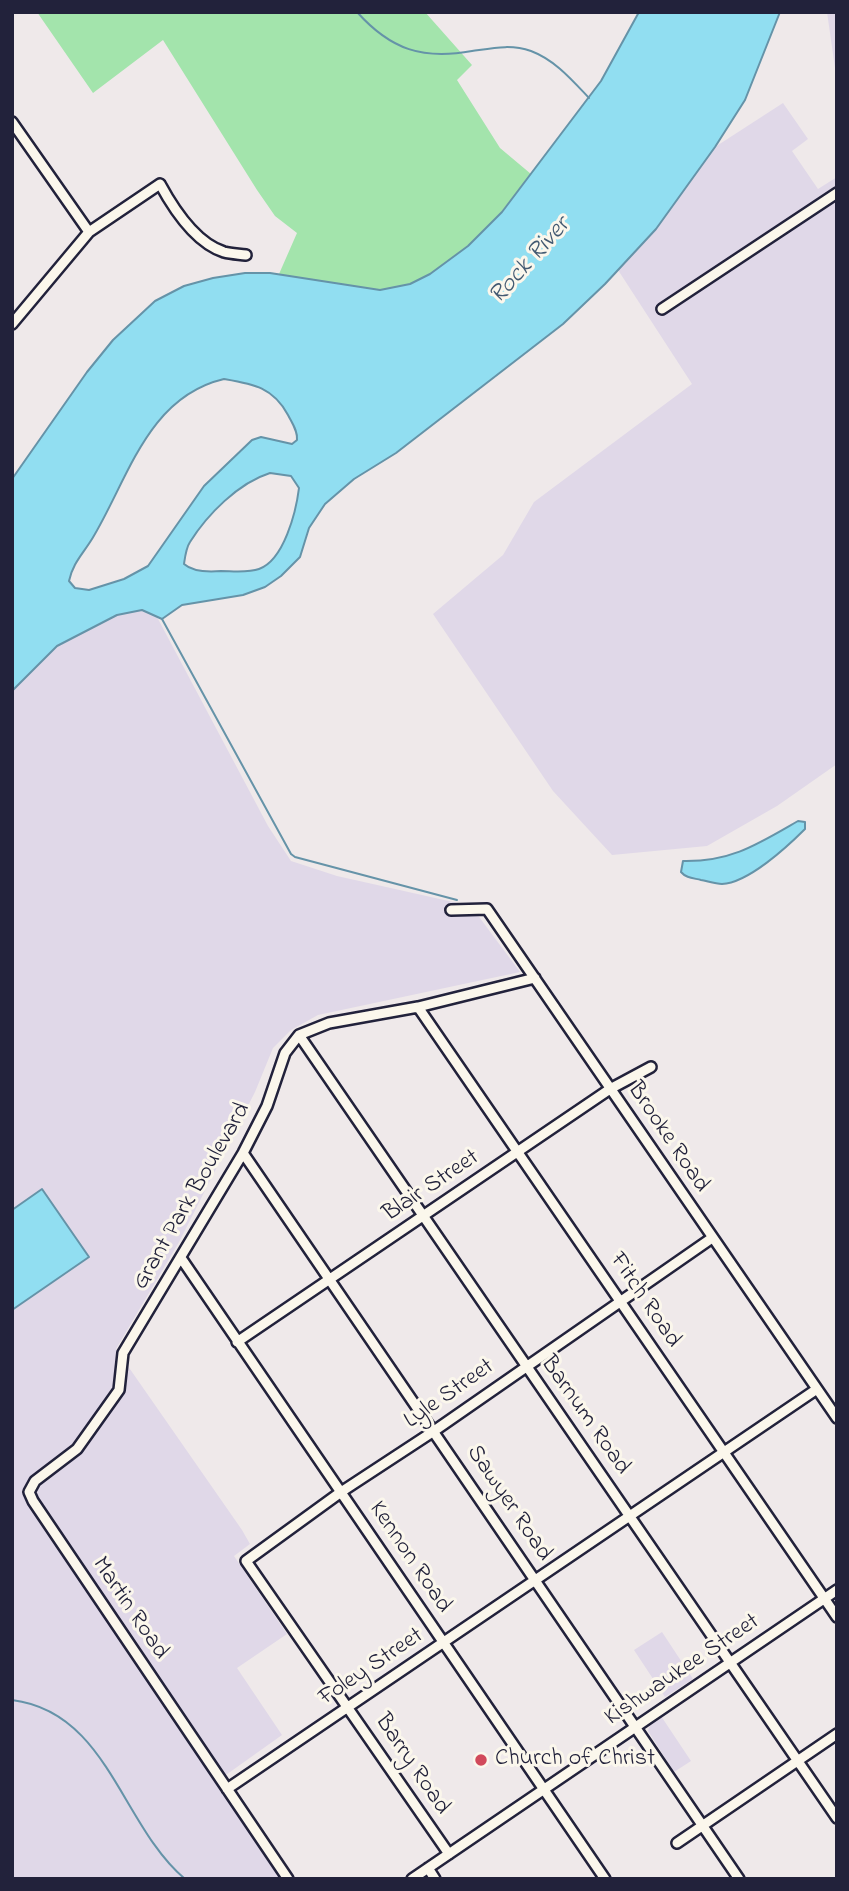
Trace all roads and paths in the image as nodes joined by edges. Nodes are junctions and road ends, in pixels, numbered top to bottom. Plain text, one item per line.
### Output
1 (12, 122) edge
2 (837, 193) edge
3 (89, 232) junction
4 (246, 255) dead end
5 (662, 309) dead end
6 (12, 324) edge
7 (451, 910) dead end
8 (535, 978) junction
9 (418, 1007) junction
10 (299, 1035) junction
11 (651, 1067) dead end
12 (610, 1089) junction
13 (517, 1152) junction
14 (243, 1153) junction
15 (424, 1216) junction
16 (712, 1238) junction
17 (181, 1258) junction
18 (331, 1280) junction
19 (621, 1301) junction
20 (237, 1342) junction
21 (527, 1366) junction
22 (121, 1368) joint
23 (817, 1389) junction
24 (837, 1418) edge
25 (434, 1430) junction
26 (723, 1452) junction
27 (341, 1492) junction
28 (630, 1516) junction
29 (246, 1560) joint
30 (537, 1580) junction
31 (837, 1590) edge
32 (824, 1599) junction
33 (837, 1618) edge
34 (443, 1642) junction
35 (730, 1662) junction
36 (348, 1707) junction
37 (636, 1725) junction
38 (837, 1734) edge
39 (798, 1761) junction
40 (227, 1789) junction
41 (543, 1789) junction
42 (837, 1818) edge
43 (703, 1824) junction
44 (677, 1843) dead end
45 (449, 1854) junction
46 (428, 1868) junction
47 (288, 1879) edge
48 (412, 1879) edge
49 (435, 1879) edge
50 (606, 1879) edge
51 (739, 1879) edge

1 - 3 street
2 - 5 street
3 - 4 street
3 - 6 street
7 - 8 street, Brooke Road
8 - 9 street
8 - 12 street, Brooke Road
9 - 10 street
9 - 13 street, Fitch Road
10 - 14 street, Grant Park Boulevard
10 - 15 street, Barnum Road
11 - 12 street, Blair Street
12 - 13 street, Blair Street
12 - 16 street, Brooke Road
13 - 15 street, Blair Street
13 - 19 street, Fitch Road
14 - 17 street, Grant Park Boulevard
14 - 18 street, Sawyer Road
15 - 18 street, Blair Street
15 - 21 street, Barnum Road
16 - 19 street, Lyle Street
16 - 23 street, Brooke Road
17 - 20 street, Kennon Road
17 - 22 street, Grant Park Boulevard
18 - 20 street, Blair Street
18 - 25 street, Sawyer Road
19 - 21 street, Lyle Street
19 - 26 street, Fitch Road
20 - 27 street, Kennon Road
21 - 25 street, Lyle Street
21 - 28 street, Barnum Road
22 - 40 street, Martin Road
23 - 24 street, Brooke Road
23 - 26 street, Foley Street
25 - 27 street, Lyle Street
25 - 30 street, Sawyer Road
26 - 28 street, Foley Street
26 - 32 street, Fitch Road
27 - 29 street, Lyle Street
27 - 34 street, Kennon Road
28 - 30 street, Foley Street
28 - 35 street, Barnum Road
29 - 36 street, Barry Road
30 - 34 street, Foley Street
30 - 37 street, Sawyer Road
31 - 32 street, Kishwaukee Street
32 - 33 street, Fitch Road
32 - 35 street, Kishwaukee Street
34 - 36 street, Foley Street
34 - 41 street, Kennon Road
35 - 37 street, Kishwaukee Street
35 - 39 street, Barnum Road
36 - 40 street, Foley Street
36 - 45 street, Barry Road
37 - 41 street, Kishwaukee Street
37 - 43 street, Sawyer Road
38 - 39 street
39 - 42 street, Barnum Road
39 - 43 street
40 - 47 street, Martin Road
41 - 45 street, Kishwaukee Street
41 - 50 street, Kennon Road
43 - 44 street
43 - 51 street, Sawyer Road
45 - 46 street, Kishwaukee Street
46 - 48 street, Kishwaukee Street
46 - 49 street

